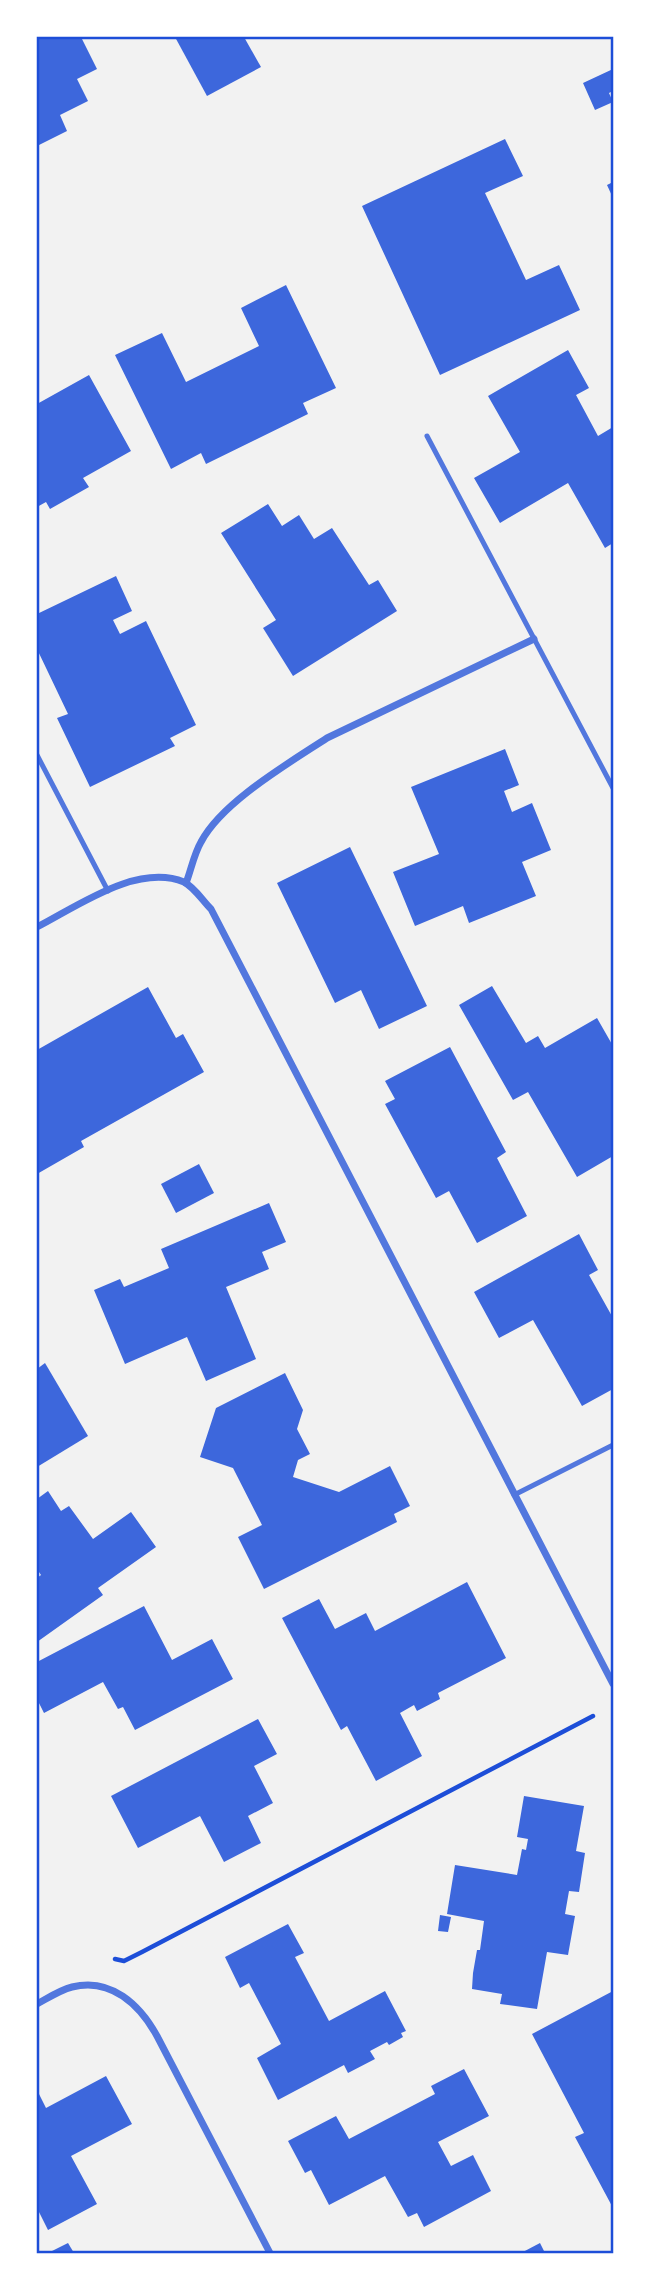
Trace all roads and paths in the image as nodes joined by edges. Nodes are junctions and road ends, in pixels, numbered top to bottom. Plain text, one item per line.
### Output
1 (427, 436) dead end
2 (534, 639) junction
3 (37, 755) edge
4 (613, 788) edge
5 (186, 883) junction
6 (108, 891) junction
7 (37, 928) edge
8 (613, 1445) edge
9 (514, 1495) junction
10 (613, 1684) edge
11 (593, 1716) dead end
12 (142, 1952) dead end
13 (37, 2004) edge
14 (270, 2253) edge

1 - 2 lane
2 - 4 lane
2 - 5 street
3 - 6 lane
5 - 6 street
5 - 9 street
6 - 7 street
8 - 9 lane
9 - 10 street
11 - 12 path
13 - 14 street

